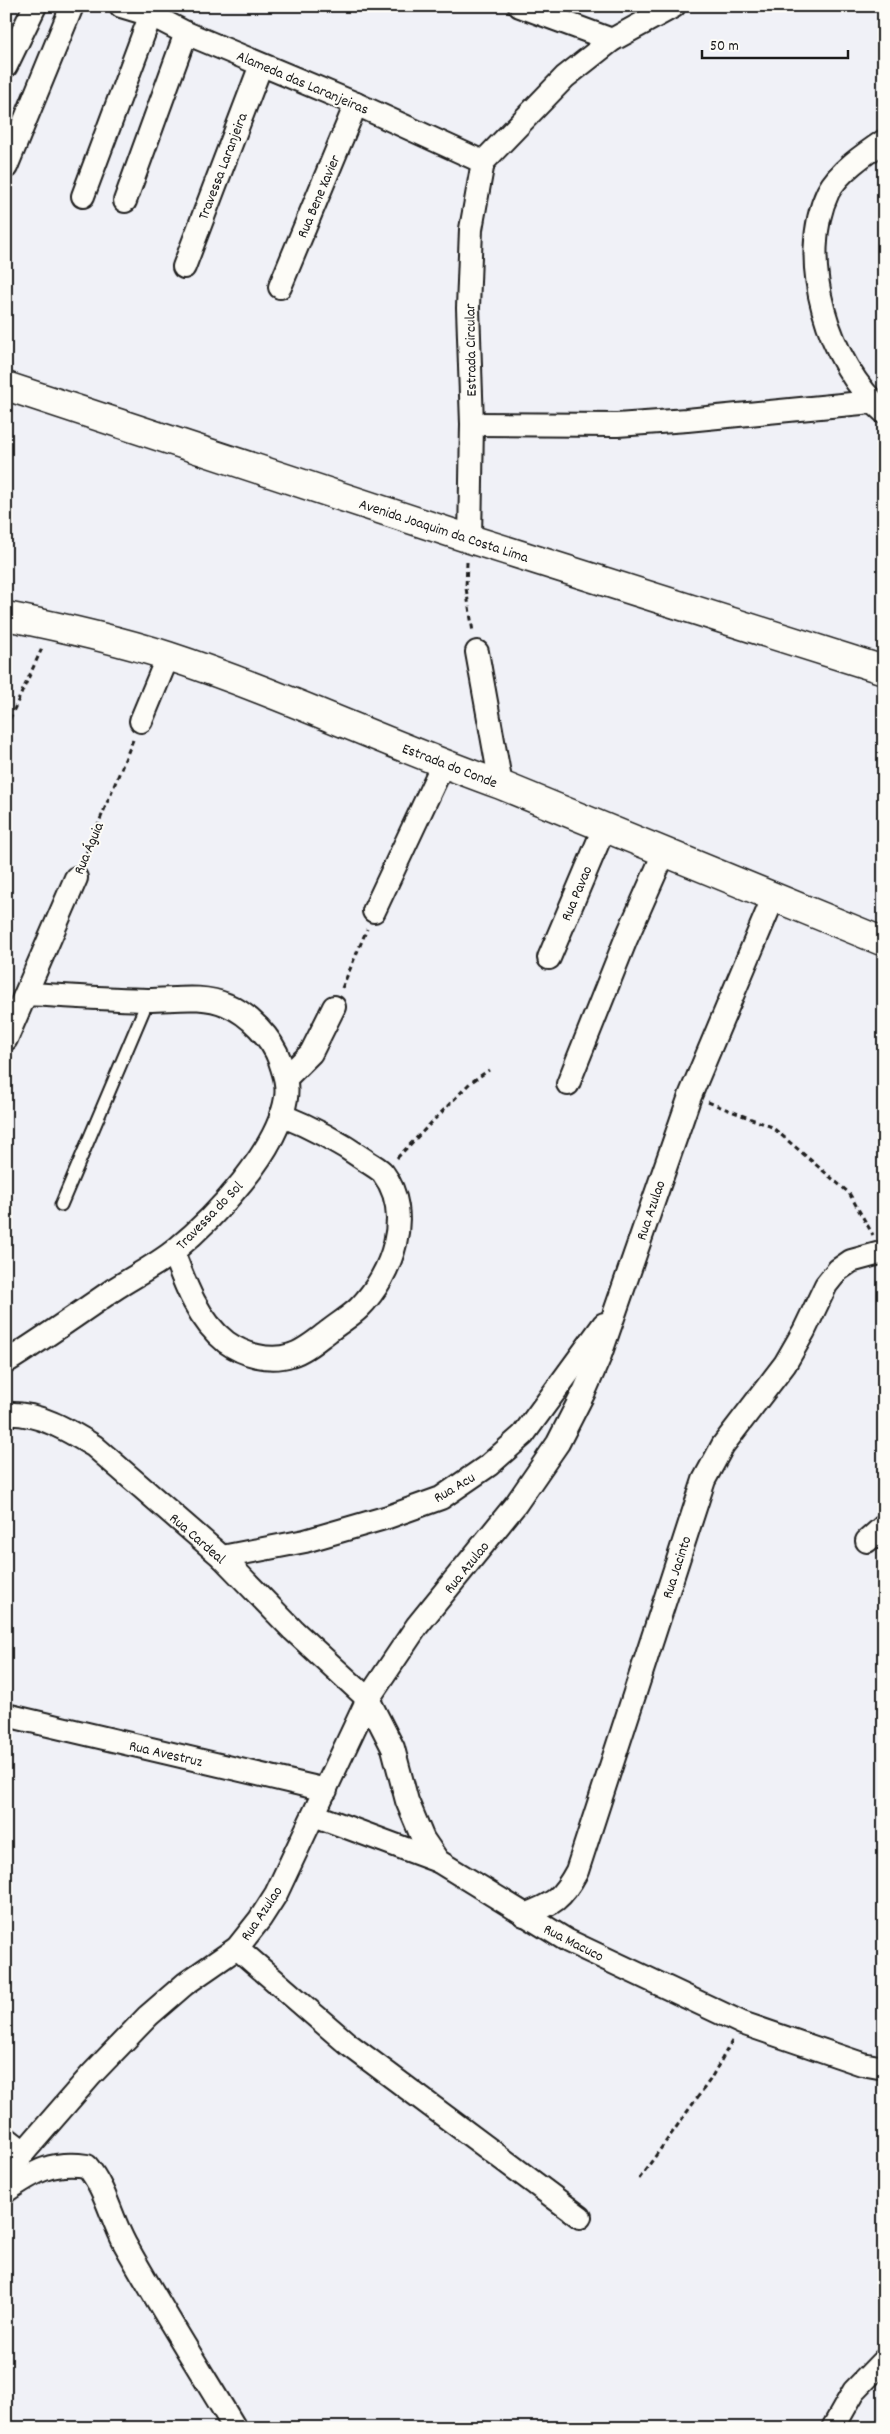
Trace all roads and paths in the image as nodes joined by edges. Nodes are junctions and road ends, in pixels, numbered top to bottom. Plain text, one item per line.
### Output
1 (35, 6) edge
2 (72, 6) edge
3 (122, 6) edge
4 (520, 6) edge
5 (674, 6) edge
6 (153, 11) edge
7 (186, 33) junction
8 (612, 40) junction
9 (6, 66) edge
10 (261, 66) junction
11 (356, 104) junction
12 (884, 140) edge
13 (483, 162) junction
14 (6, 167) edge
15 (83, 196) dead end
16 (124, 201) dead end
17 (184, 267) dead end
18 (280, 287) dead end
19 (6, 386) edge
20 (878, 407) edge
21 (472, 424) junction
22 (470, 539) junction
23 (6, 616) edge
24 (52, 625) junction
25 (477, 652) joint
26 (168, 656) junction
27 (884, 670) edge
28 (141, 721) joint
29 (6, 728) edge
30 (444, 764) junction
31 (501, 785) junction
32 (604, 828) junction
33 (664, 853) junction
34 (76, 878) joint
35 (774, 896) junction
36 (374, 911) joint
37 (884, 942) edge
38 (549, 958) dead end
39 (27, 994) junction
40 (148, 1000) junction
41 (334, 1007) joint
42 (6, 1039) edge
43 (489, 1070) dead end
44 (286, 1078) junction
45 (568, 1084) dead end
46 (690, 1096) junction
47 (281, 1115) junction
48 (382, 1172) junction
49 (61, 1205) dead end
50 (173, 1252) junction
51 (883, 1252) edge
52 (616, 1306) junction
53 (6, 1362) edge
54 (6, 1414) edge
55 (884, 1526) edge
56 (867, 1541) dead end
57 (222, 1557) junction
58 (368, 1698) junction
59 (6, 1716) edge
60 (326, 1790) junction
61 (314, 1815) junction
62 (438, 1860) junction
63 (524, 1914) junction
64 (237, 1948) junction
65 (742, 2023) junction
66 (884, 2068) edge
67 (6, 2138) edge
68 (24, 2152) junction
69 (6, 2177) edge
70 (639, 2179) dead end
71 (6, 2191) edge
72 (580, 2217) dead end
73 (884, 2360) edge
74 (235, 2428) edge
75 (833, 2428) edge

1 - 9 street
2 - 14 street
3 - 6 street, Alameda das Laranjeiras
4 - 8 street
5 - 8 street
6 - 7 street, Alameda das Laranjeiras
6 - 15 street
7 - 10 street, Alameda das Laranjeiras
7 - 16 street
8 - 13 street
10 - 11 street, Alameda das Laranjeiras
10 - 17 street, Travessa Laranjeira
11 - 13 street, Alameda das Laranjeiras
11 - 18 street, Rua Bene Xavier
12 - 20 street
13 - 21 street, Estrada Circular
19 - 22 street, Avenida Joaquim da Costa Lima
20 - 21 street
21 - 22 street, Estrada Circular
22 - 25 path
22 - 27 street, Avenida Joaquim da Costa Lima
23 - 24 street, Estrada do Conde
24 - 26 street, Estrada do Conde
24 - 29 path
25 - 31 street
26 - 28 street
26 - 30 street, Estrada do Conde
28 - 34 path, Rua Águia
30 - 31 street, Estrada do Conde
30 - 36 street
31 - 32 street, Estrada do Conde
32 - 33 street, Estrada do Conde
32 - 38 street, Rua Pavao
33 - 35 street, Estrada do Conde
33 - 45 street
34 - 39 street, Rua Águia
35 - 37 street, Estrada do Conde
35 - 46 street, Rua Azulao
36 - 41 path
39 - 40 street, Travessa do Sol
39 - 42 street, Rua Águia
40 - 44 street, Travessa do Sol
40 - 49 lane
41 - 44 street
43 - 48 path
44 - 47 street, Travessa do Sol
46 - 51 path
46 - 52 street, Rua Azulao
47 - 48 street
47 - 50 street, Travessa do Sol
48 - 50 street
50 - 53 street, Travessa do Sol
51 - 63 street, Rua Jacinto
52 - 57 street, Rua Acu
52 - 58 street, Rua Azulao
54 - 57 street, Rua Cardeal
55 - 56 street
57 - 58 street, Rua Cardeal
58 - 60 street, Rua Azulao
58 - 62 street, Rua Macuco
59 - 60 street, Rua Avestruz
60 - 61 street, Rua Azulao
61 - 62 street
61 - 64 street, Rua Azulao
62 - 63 street, Rua Macuco
63 - 65 street, Rua Macuco
64 - 68 street, Rua Azulao
64 - 72 street
65 - 66 street, Rua Macuco
65 - 70 path
67 - 68 street
68 - 69 street, Rua Azulao
71 - 74 street
73 - 75 street

